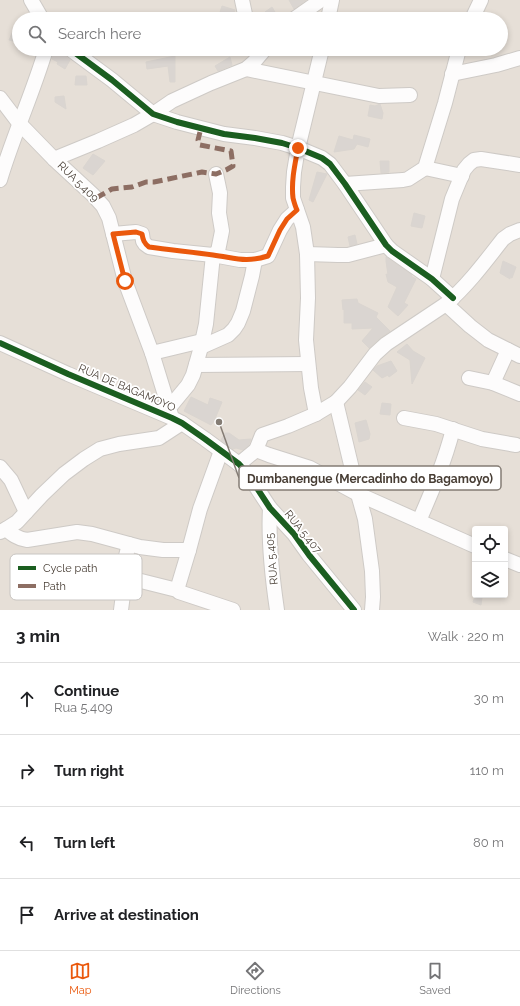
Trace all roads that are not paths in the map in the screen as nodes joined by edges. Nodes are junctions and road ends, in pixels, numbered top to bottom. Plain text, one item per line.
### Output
1 (30, 0) edge
2 (242, 0) edge
3 (320, 0) edge
4 (332, 0) edge
5 (481, 0) edge
6 (38, 12) edge
7 (245, 12) edge
8 (304, 12) edge
9 (329, 12) edge
10 (475, 12) edge
11 (44, 56) edge
12 (79, 56) edge
13 (320, 56) edge
14 (457, 56) edge
15 (520, 58) edge
16 (250, 60) edge
17 (452, 74) junction
18 (314, 83) junction
19 (410, 95) dead end
20 (0, 98) edge
21 (153, 114) junction
22 (20, 123) junction
23 (298, 148) junction
24 (3, 157) edge
25 (54, 159) junction
26 (520, 165) edge
27 (425, 168) junction
28 (216, 174) dead end
29 (462, 176) junction
30 (0, 180) edge
31 (345, 184) junction
32 (297, 210) junction
33 (520, 230) edge
34 (113, 234) junction
35 (386, 245) junction
36 (307, 254) junction
37 (213, 255) junction
38 (255, 260) junction
39 (432, 279) junction
40 (449, 301) junction
41 (0, 343) edge
42 (202, 344) junction
43 (152, 352) junction
44 (514, 353) edge
45 (308, 364) junction
46 (196, 365) junction
47 (469, 378) dead end
48 (493, 383) junction
49 (520, 394) edge
50 (336, 402) junction
51 (316, 414) junction
52 (174, 416) junction
53 (404, 418) dead end
54 (453, 429) junction
55 (516, 445) dead end
56 (256, 450) junction
57 (221, 451) junction
58 (239, 464) junction
59 (0, 467) edge
60 (358, 494) junction
61 (270, 508) junction
62 (26, 512) junction
63 (419, 521) junction
64 (3, 531) edge
65 (129, 544) junction
66 (472, 545) edge
67 (189, 550) junction
68 (127, 554) edge
69 (508, 560) edge
70 (520, 565) edge
71 (142, 581) edge
72 (177, 590) junction
73 (122, 600) edge
74 (120, 610) edge
75 (233, 610) edge
76 (277, 610) edge
77 (354, 610) edge
78 (372, 610) edge

1 - 6 street
2 - 7 street
3 - 8 street
4 - 9 street
5 - 10 street
11 - 22 street
12 - 21 street
13 - 18 street
14 - 17 street
15 - 17 street
16 - 18 street
16 - 21 street
17 - 27 street
18 - 19 street
18 - 23 street
20 - 22 street, RUA 5.409
21 - 23 street
21 - 25 street
22 - 24 street
22 - 25 street, RUA 5.409
23 - 31 street
23 - 32 street
24 - 30 street
25 - 34 street, RUA 5.409
26 - 29 street
27 - 29 street
27 - 31 street
28 - 37 street
29 - 39 street
31 - 35 street
32 - 36 street
32 - 38 street
33 - 40 street
34 - 37 street
34 - 43 street, RUA 5.409
35 - 36 street
35 - 39 street
36 - 45 street
37 - 38 street
37 - 42 street
38 - 42 street
39 - 40 street
40 - 44 street
40 - 50 street
41 - 52 street, RUA DE BAGAMOYO
42 - 43 street
42 - 46 street
43 - 52 street, RUA 5.409
44 - 48 street
45 - 46 street
45 - 51 street
46 - 52 street
47 - 48 street
48 - 49 street
50 - 51 street
50 - 60 street
51 - 56 street
52 - 57 street, RUA DE BAGAMOYO
52 - 62 street
53 - 54 street
54 - 55 street
54 - 63 street
56 - 58 street
56 - 60 street
57 - 58 street, RUA DE BAGAMOYO
57 - 67 street
58 - 61 street, RUA 5.407
59 - 62 street
60 - 63 street
60 - 78 street
61 - 76 street, RUA 5.405
61 - 77 street, RUA 5.407
62 - 64 street
63 - 66 street
64 - 65 street
65 - 67 street
65 - 68 street
67 - 72 street
69 - 70 street
71 - 72 street
72 - 75 street
73 - 74 street

